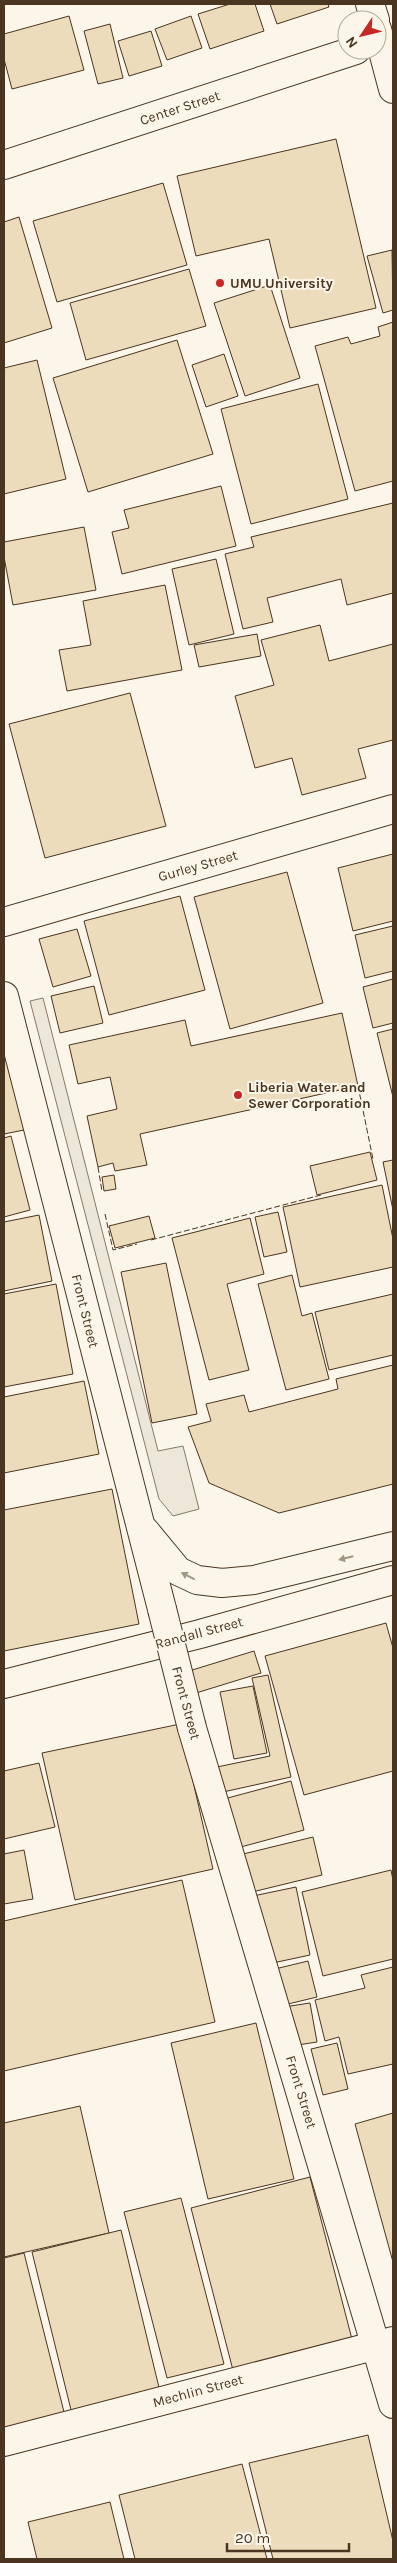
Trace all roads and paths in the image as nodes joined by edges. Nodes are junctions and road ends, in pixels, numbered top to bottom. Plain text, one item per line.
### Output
1 (337, 50) edge
2 (384, 60) edge
3 (393, 89) edge
4 (4, 165) edge
5 (393, 810) edge
6 (4, 922) edge
7 (4, 996) edge
8 (140, 1525) junction
9 (393, 1546) edge
10 (393, 1580) edge
11 (4, 1684) edge
12 (385, 2343) edge
13 (393, 2404) edge
14 (4, 2442) edge

1 - 4 street, Center Street
2 - 3 street
5 - 6 street, Gurley Street
7 - 8 street, Front Street
9 -> 8 street
8 - 12 street, Front Street, bridge
10 - 11 street, Randall Street
12 - 13 street, Front Street
12 - 14 street, Mechlin Street

